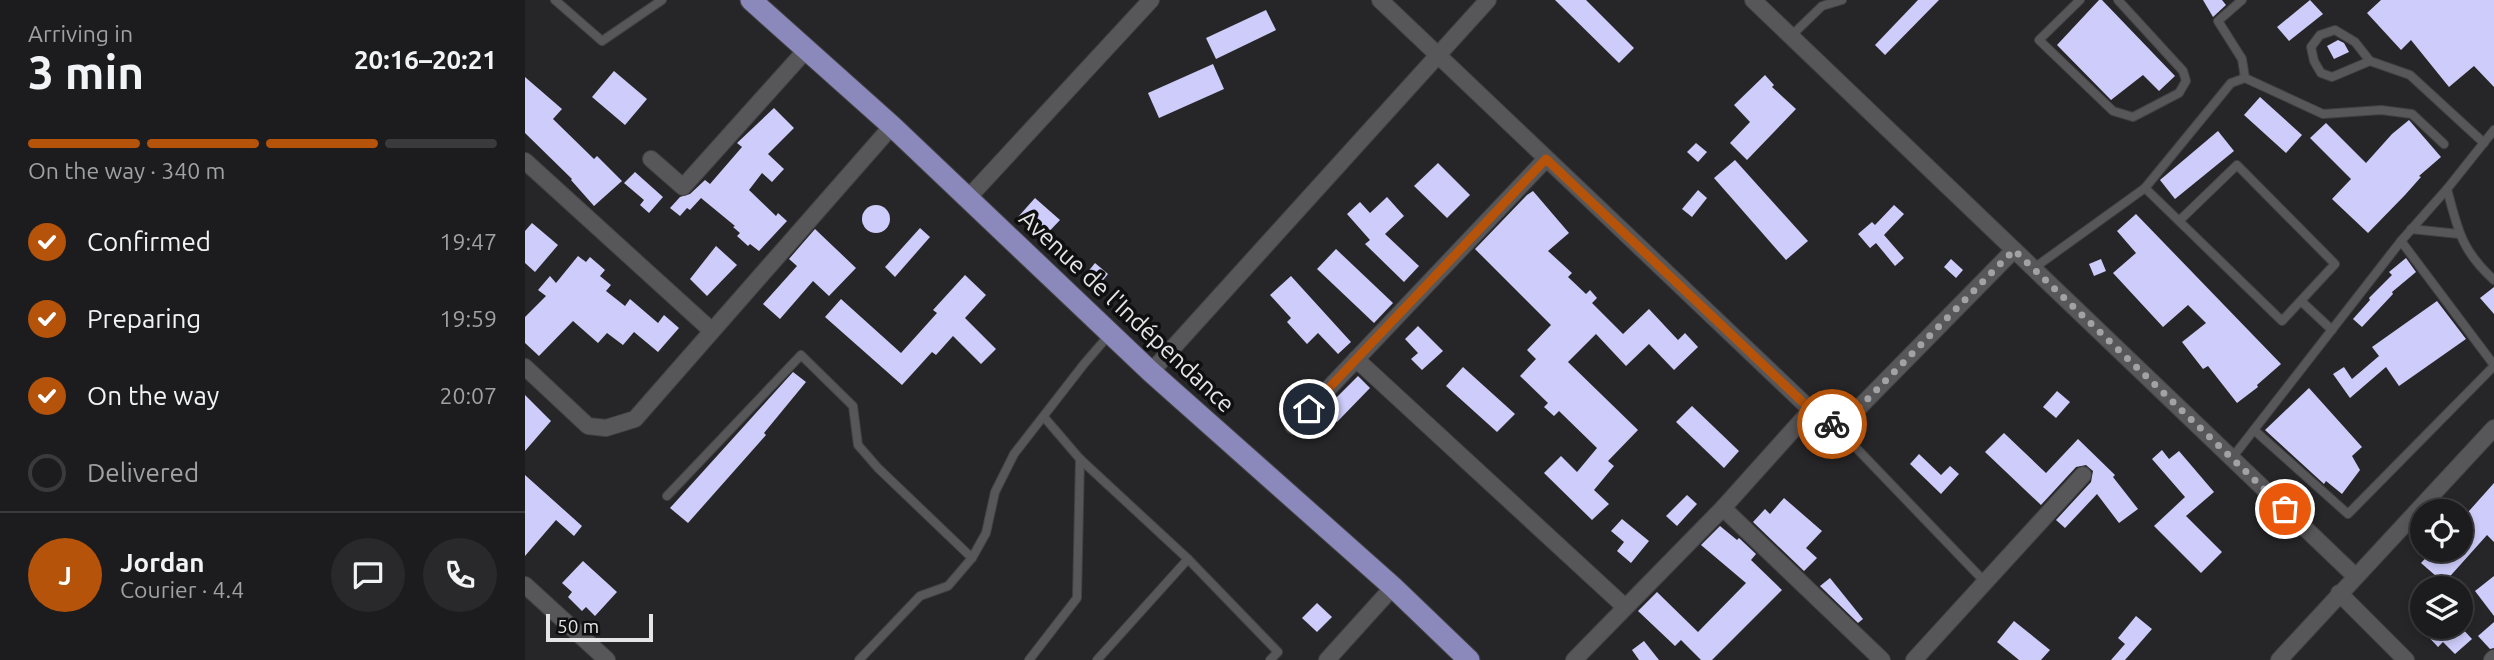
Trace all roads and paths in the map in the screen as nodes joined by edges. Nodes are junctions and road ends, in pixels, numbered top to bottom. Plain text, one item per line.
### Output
1 (555, 0) edge
2 (662, 0) edge
3 (751, 0) edge
4 (1151, 0) edge
5 (1380, 0) edge
6 (1488, 0) edge
7 (1753, 0) edge
8 (1814, 0) edge
9 (1842, 0) edge
10 (2080, 0) edge
11 (2118, 0) edge
12 (2242, 0) edge
13 (1822, 6) junction
14 (1790, 37) junction
15 (806, 50) junction
16 (1438, 56) junction
17 (2370, 61) junction
18 (2245, 78) junction
19 (892, 126) junction
20 (2494, 130) edge
21 (2484, 143) junction
22 (2444, 144) dead end
23 (651, 159) dead end
24 (1546, 159) junction
25 (525, 162) edge
26 (2145, 188) junction
27 (2447, 189) junction
28 (968, 198) junction
29 (2179, 221) junction
30 (2411, 229) junction
31 (2459, 234) junction
32 (2401, 241) junction
33 (2014, 250) junction
34 (2034, 268) junction
35 (2494, 280) edge
36 (2301, 301) junction
37 (2332, 330) junction
38 (712, 331) junction
39 (1111, 333) junction
40 (1356, 359) junction
41 (2494, 366) edge
42 (525, 367) edge
43 (1151, 372) junction
44 (1811, 410) junction
45 (1044, 416) junction
46 (1293, 426) dead end
47 (2494, 428) edge
48 (1838, 429) junction
49 (2254, 430) junction
50 (2481, 442) junction
51 (2494, 454) edge
52 (2232, 458) junction
53 (1080, 459) junction
54 (2083, 475) dead end
55 (667, 496) dead end
56 (1723, 508) junction
57 (972, 558) junction
58 (1188, 559) junction
59 (2355, 576) junction
60 (1984, 581) junction
61 (525, 586) edge
62 (1393, 587) junction
63 (2339, 593) junction
64 (1625, 607) junction
65 (607, 660) edge
66 (859, 660) edge
67 (1029, 660) edge
68 (1097, 660) edge
69 (1270, 660) edge
70 (1327, 660) edge
71 (1469, 660) edge
72 (1574, 660) edge
73 (1882, 660) edge
74 (1914, 660) edge
75 (2280, 660) edge
76 (2406, 660) edge

1 - 2 lane
3 - 15 main road, Avenue de l'Indépendance
4 - 28 street
5 - 16 street
6 - 16 street
7 - 14 street
8 - 13 lane
9 - 13 lane
10 - 11 lane
12 - 18 lane
13 - 14 lane
14 - 33 street
15 - 19 main road, Avenue de l'Indépendance
15 - 23 street
16 - 24 street
16 - 43 street
17 - 17 lane
17 - 21 lane
18 - 22 lane
18 - 26 lane
19 - 28 main road, Avenue de l'Indépendance
19 - 38 street
20 - 21 lane
21 - 27 lane
24 - 40 street
24 - 44 street
25 - 38 street
26 - 29 lane
26 - 34 lane
27 - 30 lane
27 - 31 lane
28 - 39 main road, Avenue de l'Indépendance
29 - 36 lane
29 - 36 lane
30 - 31 lane
30 - 32 lane
31 - 35 lane
32 - 37 lane
32 - 41 lane
33 - 34 street
33 - 48 street
34 - 52 street
36 - 37 lane
37 - 49 lane
38 - 42 street
39 - 43 main road, Avenue de l'Indépendance
39 - 45 lane
40 - 46 street
40 - 64 street
41 - 49 lane
43 - 62 main road, Avenue de l'Indépendance
44 - 48 street
44 - 56 street
45 - 53 lane
45 - 57 lane
47 - 50 street
48 - 60 lane
49 - 52 lane
50 - 51 street
50 - 59 street
52 - 59 street
53 - 58 lane
53 - 67 lane
54 - 60 street
55 - 57 lane
56 - 64 street
56 - 73 street
57 - 66 lane
58 - 68 lane
58 - 69 lane
59 - 63 street
60 - 74 street
61 - 65 street
62 - 70 street
62 - 71 main road, Avenue de l'Indépendance
63 - 75 street
63 - 76 street
64 - 72 street

